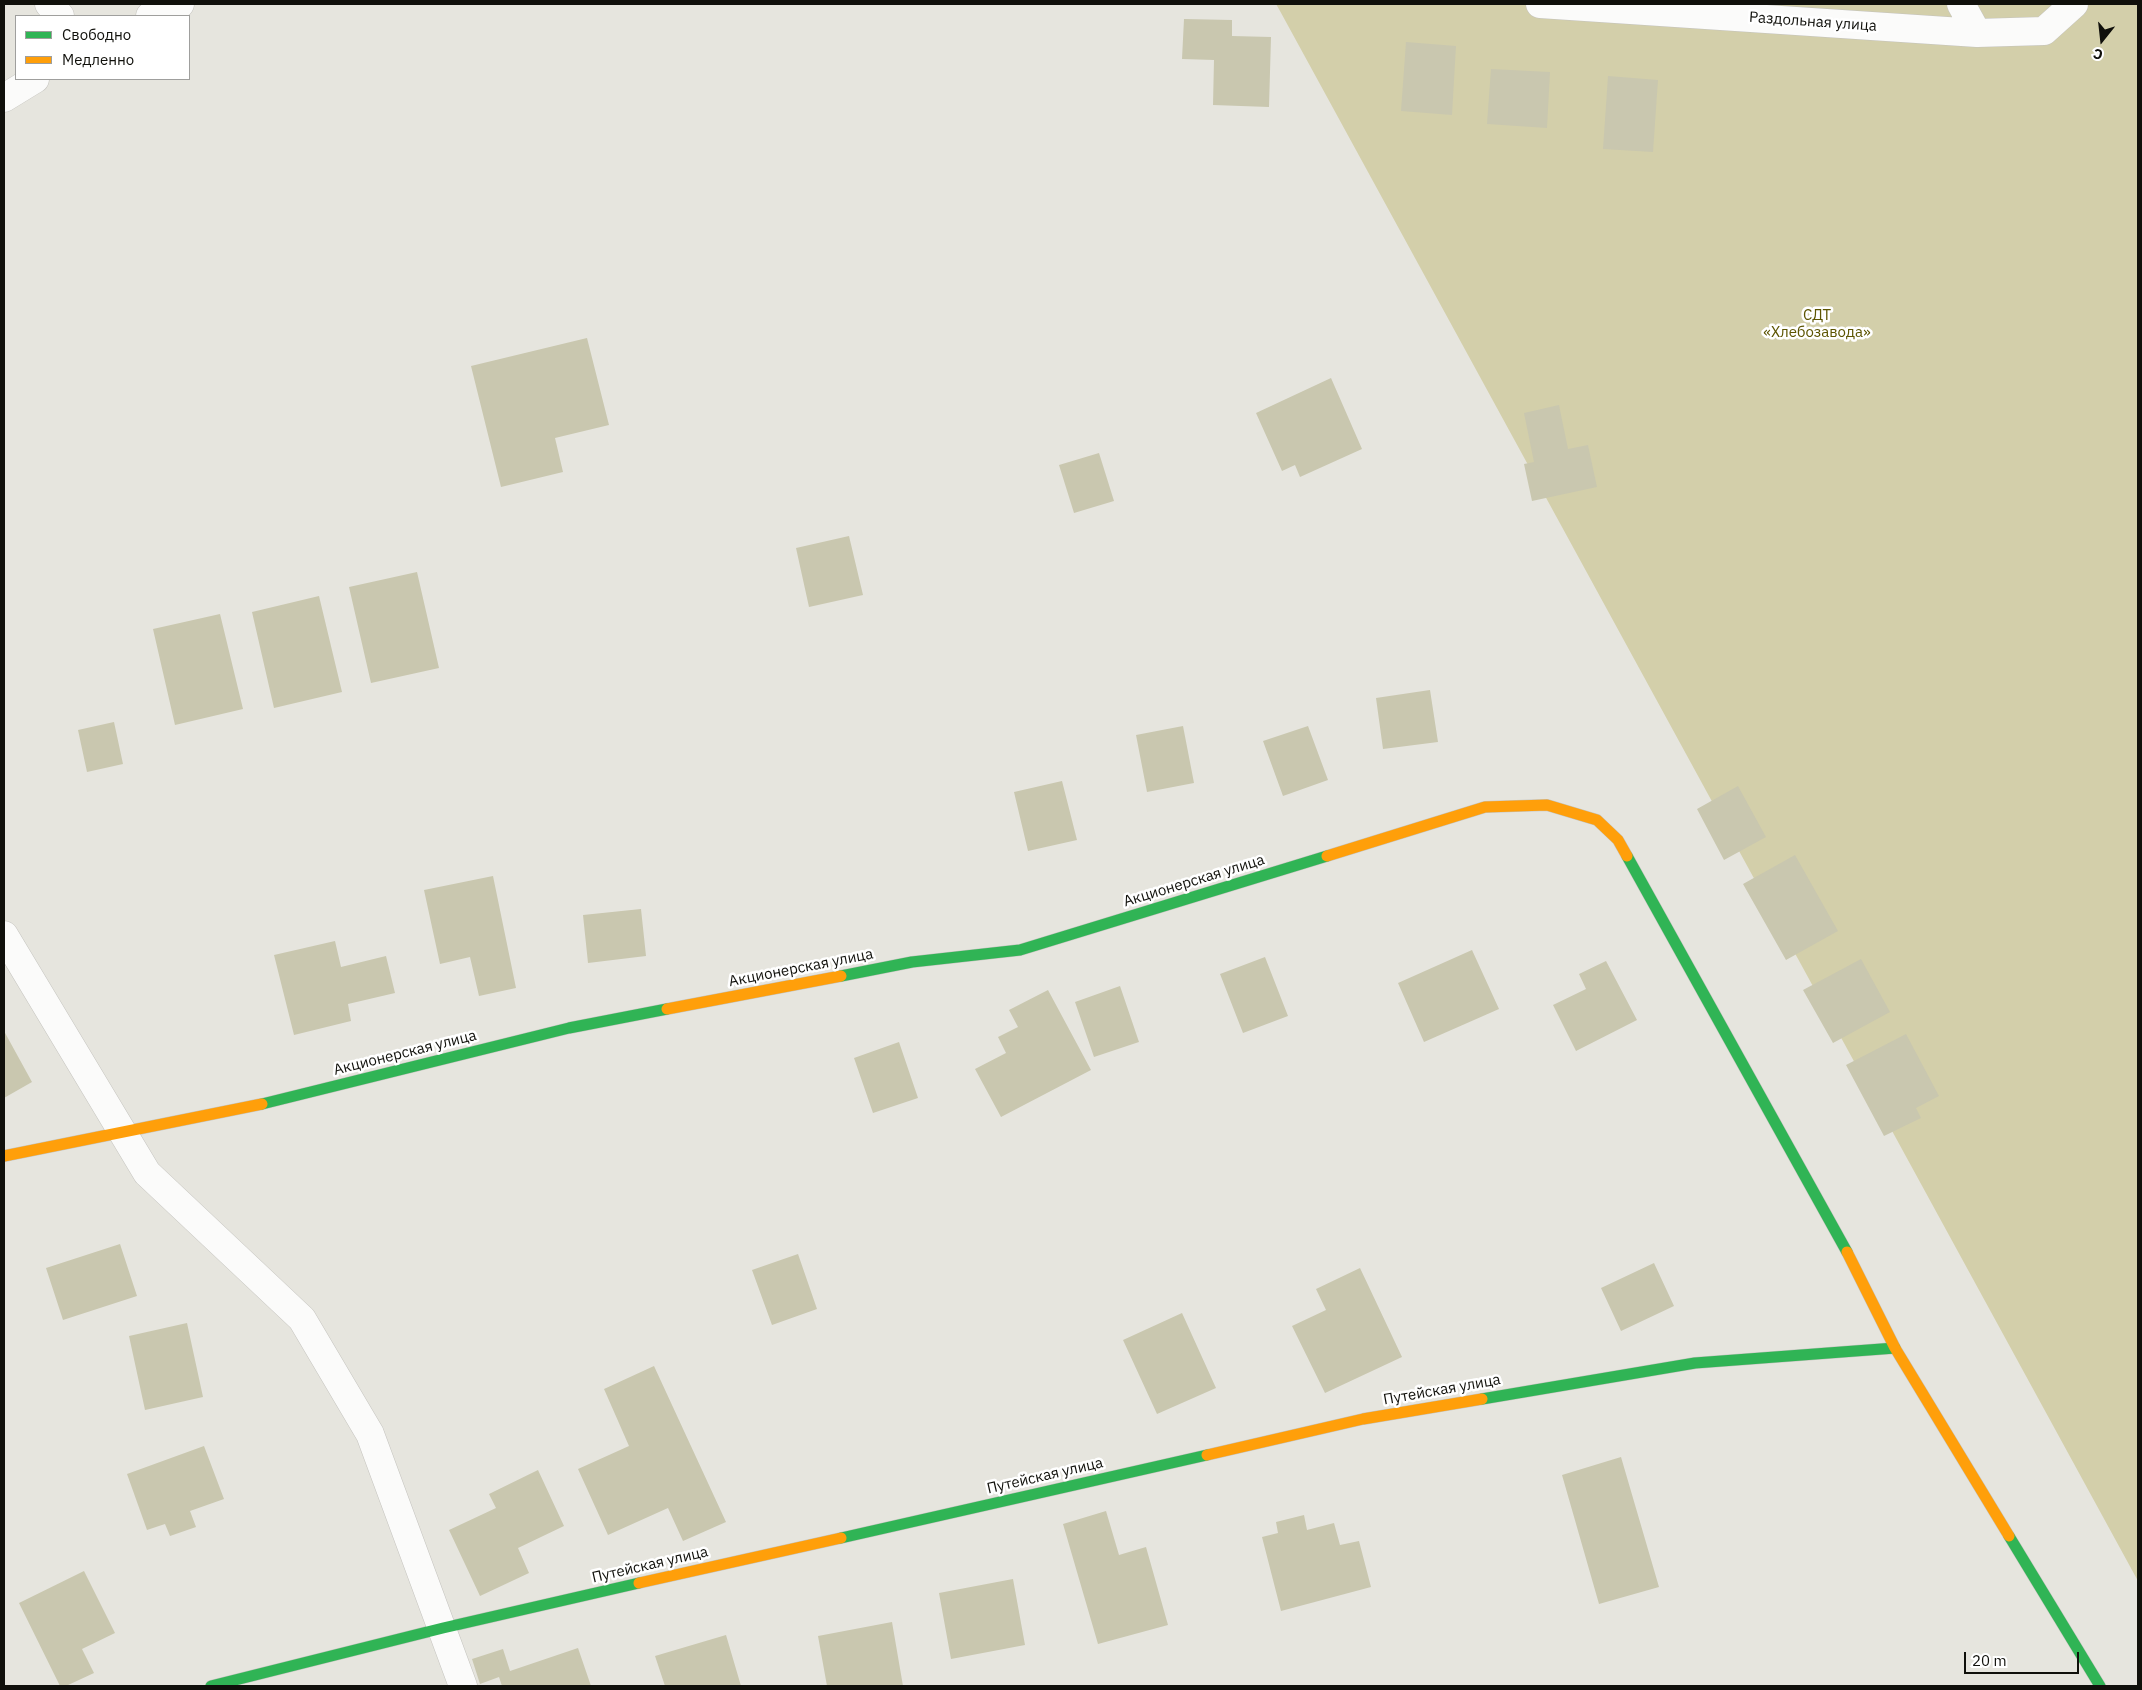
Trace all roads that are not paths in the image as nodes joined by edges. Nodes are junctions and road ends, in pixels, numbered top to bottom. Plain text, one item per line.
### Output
1 (49, 4) edge
2 (180, 4) edge
3 (1540, 4) edge
4 (1961, 4) edge
5 (2074, 4) edge
6 (59, 15) edge
7 (152, 15) edge
8 (1977, 34) junction
9 (33, 80) edge
10 (4, 98) edge
11 (4, 935) edge
12 (122, 1132) junction
13 (4, 1156) edge
14 (1894, 1348) junction
15 (443, 1628) junction
16 (211, 1686) edge
17 (463, 1686) edge
18 (2100, 1686) edge

1 - 6 street
2 - 7 street
3 - 8 street, Раздольная улица
4 - 8 street
5 - 8 street, Раздольная улица
9 - 10 street
11 - 12 street
12 - 13 street, Акционерская улица
12 - 14 street, Акционерская улица
12 - 15 street
14 - 15 street, Путейская улица
14 - 18 street
15 - 16 street, Путейская улица
15 - 17 street

